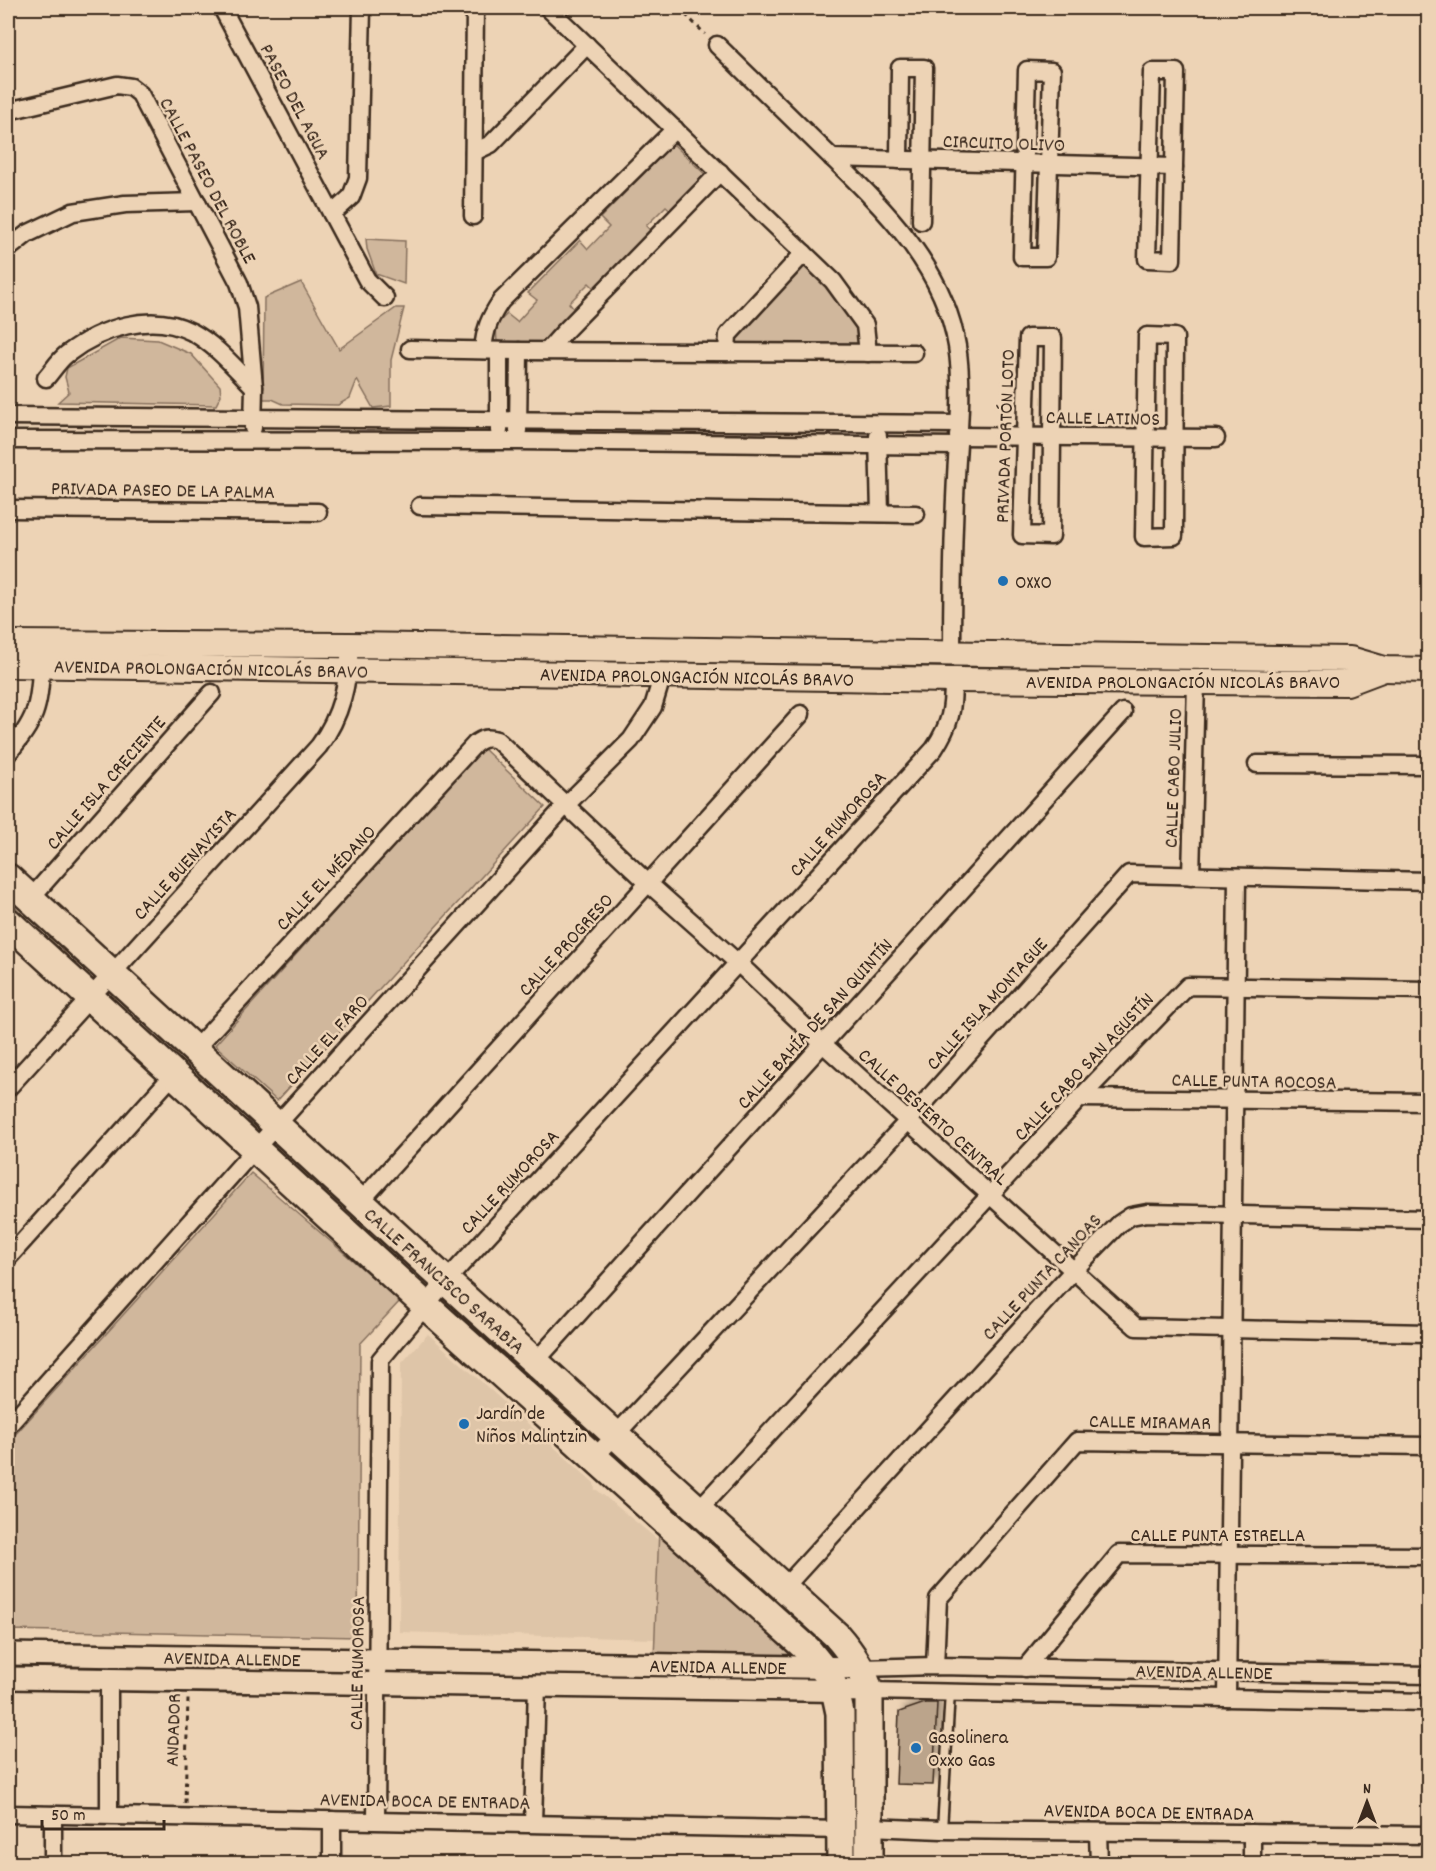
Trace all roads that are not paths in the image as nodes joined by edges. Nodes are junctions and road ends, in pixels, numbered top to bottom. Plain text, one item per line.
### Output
1 (222, 8) edge
2 (349, 8) edge
3 (362, 8) edge
4 (475, 8) edge
5 (549, 8) edge
6 (361, 31) junction
7 (587, 45) junction
8 (717, 45) road end
9 (8, 111) edge
10 (675, 129) junction
11 (474, 152) junction
12 (832, 158) junction
13 (899, 160) junction
14 (922, 160) junction
15 (1024, 163) junction
16 (1049, 164) junction
17 (1149, 166) junction
18 (1174, 167) junction
19 (720, 172) junction
20 (197, 202) junction
21 (332, 214) junction
22 (473, 216) dead end
23 (921, 221) dead end
24 (8, 249) edge
25 (804, 253) junction
26 (385, 298) dead end
27 (410, 349) dead end
28 (491, 350) junction
29 (519, 351) junction
30 (548, 351) junction
31 (728, 352) junction
32 (868, 353) junction
33 (914, 353) dead end
34 (46, 378) dead end
35 (254, 387) junction
36 (8, 416) edge
37 (253, 418) junction
38 (499, 420) junction
39 (518, 420) junction
40 (872, 424) junction
41 (958, 435) junction
42 (1025, 437) junction
43 (1052, 437) junction
44 (1146, 438) junction
45 (1174, 438) junction
46 (1216, 438) dead end
47 (8, 440) edge
48 (253, 441) junction
49 (499, 441) junction
50 (518, 441) junction
51 (873, 445) junction
52 (420, 506) dead end
53 (8, 508) edge
54 (318, 512) dead end
55 (875, 513) junction
56 (916, 514) dead end
57 (8, 643) edge
58 (350, 645) junction
59 (952, 654) junction
60 (8, 665) edge
61 (41, 665) junction
62 (1384, 669) junction
63 (349, 670) junction
64 (1428, 670) edge
65 (663, 674) junction
66 (953, 680) junction
67 (1196, 682) junction
68 (212, 693) dead end
69 (1122, 712) dead end
70 (801, 714) dead end
71 (490, 738) joint
72 (8, 753) edge
73 (1257, 764) dead end
74 (1428, 765) edge
75 (566, 805) junction
76 (1191, 876) junction
77 (1237, 877) junction
78 (8, 878) edge
79 (1428, 880) edge
80 (648, 883) junction
81 (30, 899) junction
82 (8, 923) edge
83 (738, 963) junction
84 (112, 974) junction
85 (1236, 988) junction
86 (1428, 990) edge
87 (90, 997) junction
88 (823, 1044) junction
89 (194, 1050) junction
90 (174, 1074) junction
91 (8, 1088) edge
92 (1080, 1098) junction
93 (1234, 1101) junction
94 (1428, 1102) edge
95 (908, 1122) junction
96 (277, 1126) junction
97 (255, 1149) junction
98 (990, 1196) junction
99 (360, 1202) junction
100 (1233, 1215) junction
101 (1428, 1218) edge
102 (8, 1257) edge
103 (1073, 1271) junction
104 (446, 1281) junction
105 (425, 1305) junction
106 (1232, 1329) junction
107 (1428, 1333) edge
108 (535, 1362) junction
109 (8, 1426) edge
110 (616, 1434) junction
111 (1230, 1443) junction
112 (1428, 1446) edge
113 (595, 1457) junction
114 (698, 1510) junction
115 (1229, 1555) junction
116 (1428, 1556) edge
117 (784, 1588) junction
118 (8, 1654) edge
119 (377, 1660) junction
120 (935, 1666) junction
121 (1025, 1668) junction
122 (1228, 1672) junction
123 (1428, 1676) edge
124 (8, 1678) edge
125 (828, 1679) junction
126 (864, 1679) junction
127 (109, 1680) junction
128 (377, 1683) junction
129 (537, 1685) junction
130 (950, 1692) junction
131 (1227, 1698) junction
132 (1428, 1702) edge
133 (8, 1814) edge
134 (53, 1815) junction
135 (109, 1815) junction
136 (332, 1820) junction
137 (376, 1821) junction
138 (533, 1823) junction
139 (869, 1827) junction
140 (841, 1830) junction
141 (942, 1830) junction
142 (1098, 1832) junction
143 (1252, 1833) junction
144 (1428, 1835) edge
145 (53, 1863) edge
146 (332, 1863) edge
147 (841, 1863) edge
148 (869, 1863) edge
149 (1099, 1863) edge
150 (1252, 1863) edge

1 - 21 street, PASEO DEL AGUA
2 - 6 street
3 - 6 street, PASEO DEL AGUA
4 - 11 street
5 - 7 street
6 - 21 street, PASEO DEL AGUA
7 - 10 street
7 - 11 street
8 - 12 street
9 - 20 street, CALLE PASEO DEL ROBLE
10 - 19 street
10 - 28 street
11 - 22 street
12 - 13 street, CIRCUITO OLIVO
12 - 41 street
13 - 14 street, CIRCUITO OLIVO
13 - 14 street
14 - 15 street, CIRCUITO OLIVO
14 - 23 street
15 - 16 street, CIRCUITO OLIVO
15 - 16 street
15 - 16 street
16 - 17 street, CIRCUITO OLIVO
17 - 18 street, CIRCUITO OLIVO
17 - 18 street
17 - 18 street
19 - 25 street
19 - 30 street
20 - 24 street
20 - 35 street, CALLE PASEO DEL ROBLE
21 - 26 street, PASEO DEL AGUA
25 - 31 street
25 - 32 street
27 - 28 street
28 - 29 street
28 - 38 street
29 - 30 street
29 - 39 street
30 - 31 street
31 - 32 street
32 - 33 street
34 - 35 street
35 - 37 street, CALLE PASEO DEL ROBLE
36 - 37 street
37 - 38 street
37 - 48 street, CALLE PASEO DEL ROBLE
38 - 39 street
38 - 49 street
39 - 40 street
39 - 50 street
40 - 41 street
40 - 51 street
41 - 42 street, CALLE LATINOS
41 - 51 street
41 - 59 street
42 - 43 street, CALLE LATINOS
42 - 43 street, PRIVADA PORTÓN LOTO
42 - 43 street, PRIVADA PORTÓN LOTO
43 - 44 street, CALLE LATINOS
44 - 45 street, CALLE LATINOS
44 - 45 street
44 - 45 street
45 - 46 street, CALLE LATINOS
47 - 48 street
48 - 49 street
49 - 50 street
50 - 51 street
51 - 55 street
52 - 55 street
53 - 54 street, PRIVADA PASEO DE LA PALMA
55 - 56 street
57 - 58 main road, AVENIDA PROLONGACIÓN NICOLÁS BRAVO
58 - 59 main road, AVENIDA PROLONGACIÓN NICOLÁS BRAVO
58 - 63 street, CALLE BUENAVISTA
59 - 62 main road, AVENIDA PROLONGACIÓN NICOLÁS BRAVO
59 - 66 main road
60 - 61 main road, AVENIDA PROLONGACIÓN NICOLÁS BRAVO
61 - 63 main road, AVENIDA PROLONGACIÓN NICOLÁS BRAVO
61 - 72 street
62 - 64 main road, AVENIDA PROLONGACIÓN NICOLÁS BRAVO
62 - 67 main road, AVENIDA PROLONGACIÓN NICOLÁS BRAVO
63 - 65 main road, AVENIDA PROLONGACIÓN NICOLÁS BRAVO
63 - 84 street, CALLE BUENAVISTA
65 - 66 main road, AVENIDA PROLONGACIÓN NICOLÁS BRAVO
65 - 75 street, CALLE EL FARO
66 - 67 main road, AVENIDA PROLONGACIÓN NICOLÁS BRAVO
66 - 83 street, CALLE RUMOROSA
67 - 76 street, CALLE CABO JULIO
68 - 81 street, CALLE ISLA CRECIENTE
69 - 88 street, CALLE BAHÍA DE SAN QUINTÍN
70 - 80 street, CALLE PROGRESO
71 - 75 street, CALLE DESIERTO CENTRAL
71 - 89 street, CALLE EL MÉDANO
73 - 74 street
75 - 80 street, CALLE DESIERTO CENTRAL
75 - 96 street, CALLE EL FARO
76 - 77 street, CALLE ISLA MONTAGUE
76 - 95 street, CALLE ISLA MONTAGUE
77 - 79 street, CALLE ISLA MONTAGUE
77 - 85 street
78 - 81 main road, CALLE FRANCISCO SARABIA
80 - 83 street, CALLE DESIERTO CENTRAL
80 - 99 street, CALLE PROGRESO
81 - 84 main road, CALLE FRANCISCO SARABIA
82 - 87 main road, CALLE FRANCISCO SARABIA
83 - 88 street, CALLE DESIERTO CENTRAL
83 - 104 street, CALLE RUMOROSA
84 - 87 street, CALLE BUENAVISTA
84 - 89 main road, CALLE FRANCISCO SARABIA
85 - 86 street, CALLE CABO SAN AGUSTÍN
85 - 92 street, CALLE CABO SAN AGUSTÍN
85 - 93 street
87 - 90 main road, CALLE FRANCISCO SARABIA
87 - 91 street, CALLE BUENAVISTA
88 - 95 street, CALLE DESIERTO CENTRAL
88 - 108 street, CALLE BAHÍA DE SAN QUINTÍN
89 - 96 main road, CALLE FRANCISCO SARABIA
90 - 97 main road, CALLE FRANCISCO SARABIA
90 - 102 street
92 - 93 street, CALLE PUNTA ROCOSA
92 - 98 street, CALLE CABO SAN AGUSTÍN
93 - 94 street, CALLE PUNTA ROCOSA
93 - 100 street
95 - 98 street, CALLE DESIERTO CENTRAL
95 - 110 street, CALLE ISLA MONTAGUE
96 - 97 street, CALLE EL FARO
96 - 99 main road, CALLE FRANCISCO SARABIA
97 - 105 main road, CALLE FRANCISCO SARABIA
97 - 109 street, CALLE EL FARO
98 - 103 street, CALLE DESIERTO CENTRAL
98 - 114 street, CALLE CABO SAN AGUSTÍN
99 - 104 main road, CALLE FRANCISCO SARABIA
100 - 101 street, CALLE PUNTA CANOAS
100 - 103 street, CALLE PUNTA CANOAS
100 - 106 street
103 - 106 street, CALLE DESIERTO CENTRAL
103 - 117 street, CALLE PUNTA CANOAS
104 - 105 street, CALLE RUMOROSA
104 - 108 main road, CALLE FRANCISCO SARABIA
105 - 113 main road, CALLE FRANCISCO SARABIA
105 - 119 street, CALLE RUMOROSA
106 - 107 street, CALLE DESIERTO CENTRAL
106 - 111 street
108 - 110 main road, CALLE FRANCISCO SARABIA
110 - 113 street, CALLE ISLA MONTAGUE
110 - 114 main road, CALLE FRANCISCO SARABIA
111 - 112 street, CALLE MIRAMAR
111 - 115 street
111 - 120 street, CALLE MIRAMAR
113 - 125 main road, CALLE FRANCISCO SARABIA
114 - 117 main road, CALLE FRANCISCO SARABIA
115 - 116 street, CALLE PUNTA ESTRELLA
115 - 121 street, CALLE PUNTA ESTRELLA
115 - 122 street
117 - 126 main road, CALLE FRANCISCO SARABIA
118 - 119 street, AVENIDA ALLENDE
119 - 125 street, AVENIDA ALLENDE
119 - 128 street, CALLE RUMOROSA
120 - 121 street, AVENIDA ALLENDE
120 - 126 street, AVENIDA ALLENDE
121 - 122 street, AVENIDA ALLENDE
122 - 123 street, AVENIDA ALLENDE
122 - 131 street
124 - 127 street, AVENIDA ALLENDE
125 - 126 street, AVENIDA ALLENDE
125 - 129 street, AVENIDA ALLENDE
125 - 140 main road
126 - 130 street, AVENIDA ALLENDE
126 - 139 main road
127 - 128 street, AVENIDA ALLENDE
127 - 135 street
128 - 129 street, AVENIDA ALLENDE
128 - 137 street, CALLE RUMOROSA
129 - 138 street
130 - 131 street, AVENIDA ALLENDE
130 - 141 lane
131 - 132 street, AVENIDA ALLENDE
133 - 134 street, AVENIDA BOCA DE ENTRADA
134 - 135 street, AVENIDA BOCA DE ENTRADA
134 - 145 street
135 - 136 street, AVENIDA BOCA DE ENTRADA
136 - 137 street, AVENIDA BOCA DE ENTRADA
136 - 146 street
137 - 138 street, AVENIDA BOCA DE ENTRADA
138 - 140 street, AVENIDA BOCA DE ENTRADA
139 - 141 street, AVENIDA BOCA DE ENTRADA
139 - 148 main road
140 - 147 main road
141 - 142 street, AVENIDA BOCA DE ENTRADA
142 - 143 street, AVENIDA BOCA DE ENTRADA
142 - 149 street
143 - 144 street, AVENIDA BOCA DE ENTRADA
143 - 150 street

